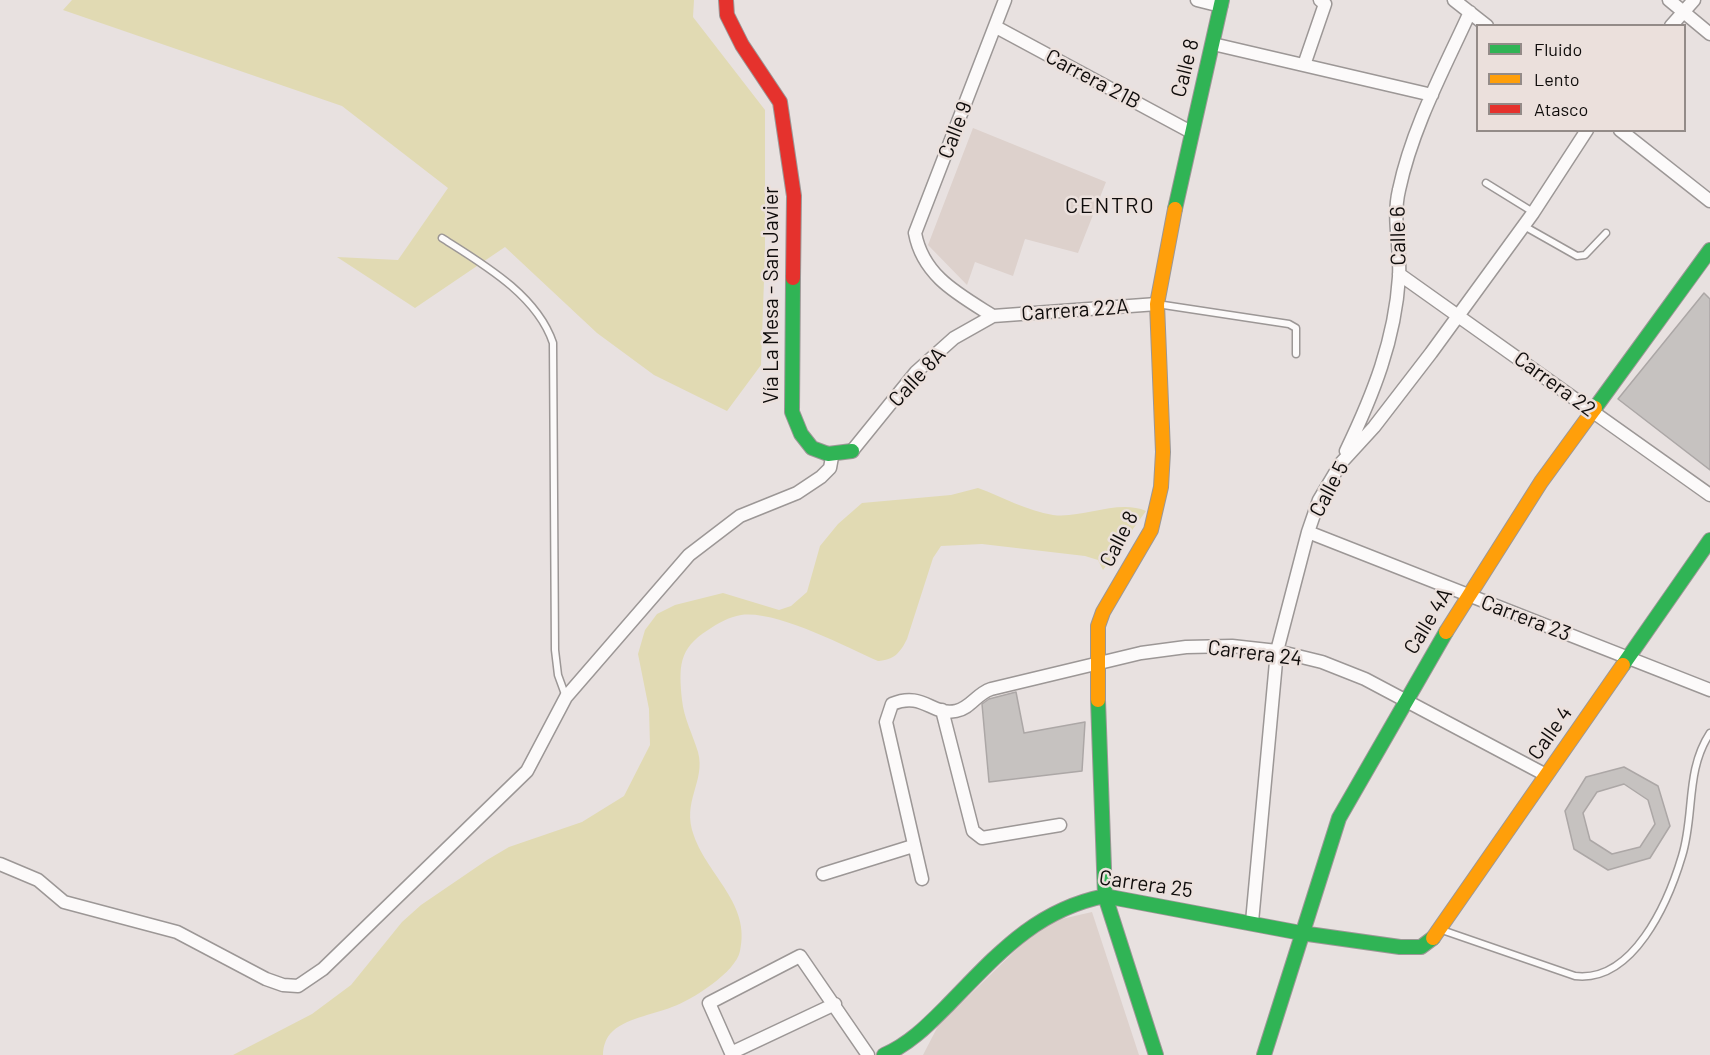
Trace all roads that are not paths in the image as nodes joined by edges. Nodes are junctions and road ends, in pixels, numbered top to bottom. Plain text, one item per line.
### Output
1 (726, 0) edge
2 (1005, 0) edge
3 (1197, 0) edge
4 (1669, 0) edge
5 (1694, 0) edge
6 (1457, 1) edge
7 (1322, 2) edge
8 (1222, 3) edge
9 (1683, 11) junction
10 (1470, 12) junction
11 (1485, 24) edge
12 (1673, 24) edge
13 (996, 27) junction
14 (1710, 34) edge
15 (1213, 44) junction
16 (1304, 65) junction
17 (1432, 95) junction
18 (1191, 132) junction
19 (1586, 132) edge
20 (1623, 132) edge
21 (1486, 183) dead end
22 (1710, 201) edge
23 (1533, 213) junction
24 (1524, 225) junction
25 (1606, 233) dead end
26 (442, 238) dead end
27 (1710, 250) edge
28 (1399, 274) junction
29 (1157, 304) junction
30 (1457, 314) junction
31 (993, 316) junction
32 (1296, 354) dead end
33 (1593, 411) junction
34 (852, 451) joint
35 (832, 457) junction
36 (1341, 463) junction
37 (1710, 495) edge
38 (1308, 532) junction
39 (1710, 540) edge
40 (1467, 595) junction
41 (1277, 651) junction
42 (1628, 658) junction
43 (1097, 665) junction
44 (1710, 690) edge
45 (566, 697) junction
46 (1405, 701) junction
47 (942, 710) junction
48 (1710, 733) edge
49 (1546, 775) junction
50 (1060, 825) dead end
51 (913, 846) junction
52 (0, 864) edge
53 (823, 874) dead end
54 (922, 879) dead end
55 (1105, 896) junction
56 (1252, 922) junction
57 (1439, 929) junction
58 (1301, 933) junction
59 (1421, 947) joint
60 (835, 1004) junction
61 (732, 1054) edge
62 (868, 1055) edge
63 (884, 1055) edge
64 (1156, 1055) edge
65 (1264, 1055) edge

1 - 35 main road, Vía La Mesa - San Javier
2 - 13 street, Calle 9
3 - 8 street
4 - 9 street
5 - 9 street
6 - 10 street
7 - 16 street
8 - 15 main road, Calle 8
9 - 12 street
9 - 14 street
10 - 11 street
10 - 17 street, Calle 6
13 - 18 street, Carrera 21B
13 - 31 street, Calle 9
15 - 16 street
15 - 18 main road, Calle 8
16 - 17 street
17 - 28 street, Calle 6
18 - 29 main road, Calle 8
19 - 23 street, Calle 5
20 - 22 street
21 - 23 lane
23 - 24 street, Calle 5
24 - 25 lane
24 - 30 street, Calle 5
26 - 45 lane
27 - 33 main road, Calle 4A
28 - 30 street, Carrera 22
28 - 36 street, Calle 6
29 - 31 street, Carrera 22A
29 - 32 lane
29 - 43 main road, Calle 8
30 - 33 street, Carrera 22
30 - 36 street, Calle 5
31 - 34 street, Calle 8A
33 - 37 street, Carrera 22
33 - 40 main road, Calle 4A
34 - 35 main road
35 - 45 street
36 - 38 street, Calle 5
38 - 40 street, Carrera 23
38 - 41 street, Calle 5
39 - 42 main road, Calle 4
40 - 42 street, Carrera 23
40 - 46 main road, Calle 4A
41 - 43 street, Carrera 24
41 - 46 street, Carrera 24
41 - 56 street, Calle 5
42 - 44 street, Carrera 23
42 - 49 main road, Calle 4
43 - 47 street, Carrera 24
43 - 55 main road, Calle 8
45 - 52 street
46 - 49 street, Carrera 24
46 - 58 main road, Calle 4A
47 - 50 street
47 - 51 street
48 - 57 lane
49 - 57 main road, Calle 4
51 - 53 street
51 - 54 street
55 - 56 main road, Carrera 25
55 - 63 main road, Carrera 25
55 - 64 main road, Calle 8
56 - 58 main road, Carrera 25
57 - 59 main road, Calle 4
58 - 59 main road, Carrera 25
58 - 65 main road, Calle 4A
60 - 61 street
60 - 61 street
60 - 62 street

